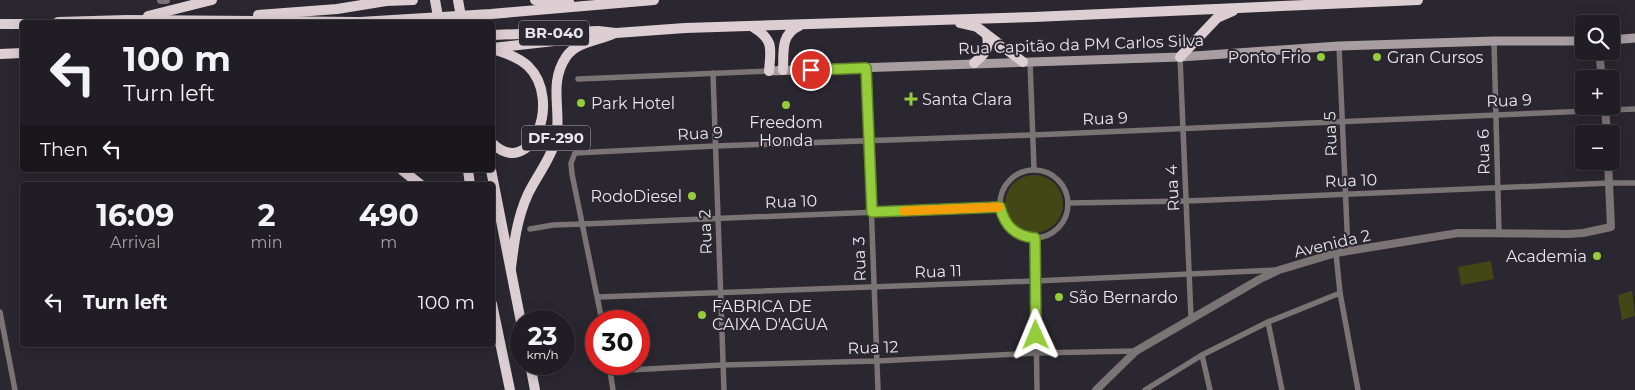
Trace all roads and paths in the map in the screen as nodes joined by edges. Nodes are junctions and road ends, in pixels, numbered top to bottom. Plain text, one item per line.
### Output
1 (161, 0) edge
2 (166, 0) edge
3 (212, 0) edge
4 (413, 0) edge
5 (435, 0) edge
6 (458, 0) edge
7 (535, 0) edge
8 (654, 0) edge
9 (1418, 0) edge
10 (384, 1) edge
11 (588, 3) edge
12 (1252, 7) junction
13 (944, 19) junction
14 (127, 20) edge
15 (244, 20) edge
16 (393, 20) edge
17 (439, 20) edge
18 (463, 20) edge
19 (2, 24) edge
20 (20, 24) edge
21 (803, 24) junction
22 (752, 26) junction
23 (615, 33) junction
24 (495, 35) edge
25 (987, 36) junction
26 (1635, 38) edge
27 (1620, 39) edge
28 (1575, 40) edge
29 (1494, 41) junction
30 (1339, 46) junction
31 (495, 48) edge
32 (495, 49) edge
33 (20, 53) edge
34 (0, 54) edge
35 (1180, 57) junction
36 (1026, 62) junction
37 (974, 63) junction
38 (866, 68) junction
39 (783, 70) junction
40 (769, 71) junction
41 (713, 73) junction
42 (578, 79) dead end
43 (1620, 108) edge
44 (1635, 109) edge
45 (1575, 110) edge
46 (1496, 115) junction
47 (1343, 122) junction
48 (1183, 128) junction
49 (1033, 135) junction
50 (868, 141) junction
51 (495, 145) edge
52 (715, 146) junction
53 (1034, 169) junction
54 (1609, 170) edge
55 (405, 172) edge
56 (418, 182) edge
57 (1610, 183) junction
58 (1635, 183) edge
59 (1498, 188) junction
60 (495, 191) edge
61 (1346, 194) junction
62 (1187, 201) junction
63 (1068, 202) junction
64 (1000, 207) junction
65 (872, 212) junction
66 (718, 220) junction
67 (583, 224) junction
68 (530, 229) dead end
69 (1499, 233) junction
70 (1035, 238) junction
71 (1348, 251) junction
72 (1336, 253) junction
73 (510, 268) junction
74 (1279, 270) junction
75 (1190, 275) junction
76 (1035, 281) junction
77 (874, 287) junction
78 (720, 292) junction
79 (1340, 293) junction
80 (598, 297) junction
81 (519, 310) edge
82 (600, 310) edge
83 (0, 312) edge
84 (495, 316) edge
85 (1191, 318) junction
86 (1268, 322) junction
87 (1136, 351) junction
88 (1036, 353) junction
89 (1202, 355) junction
90 (877, 361) junction
91 (723, 365) junction
92 (650, 369) edge
93 (532, 375) edge
94 (611, 375) edge
95 (15, 390) edge
96 (510, 390) edge
97 (535, 390) edge
98 (613, 390) edge
99 (724, 390) edge
100 (878, 390) edge
101 (1037, 390) edge
102 (1096, 390) edge
103 (1145, 390) edge
104 (1210, 390) edge
105 (1282, 390) edge
106 (1358, 390) edge

1 - 2 street
3 - 14 highway
4 - 10 highway
5 - 17 highway
6 - 18 highway
7 - 11 highway
8 - 11 highway, BR-040
9 - 12 highway, BR-040
10 - 15 highway
11 - 16 highway, BR-040
12 - 13 highway, BR-040
12 - 35 highway
13 - 21 highway, BR-040
13 - 25 highway
19 - 20 highway
21 - 22 highway, BR-040
21 - 39 highway
22 - 23 highway, BR-040
22 - 40 highway
23 - 24 highway, BR-040
23 - 31 highway
23 - 73 highway, DF-290
25 - 36 highway
25 - 37 highway
26 - 27 main road
28 - 29 main road, Rua Capitão da PM Carlos Silva
29 - 30 main road, Rua Capitão da PM Carlos Silva
29 - 46 street, Rua 6
30 - 35 main road, Rua Capitão da PM Carlos Silva
30 - 47 street, Rua 5
32 - 51 highway
33 - 34 highway
35 - 36 main road, Rua Capitão da PM Carlos Silva
35 - 48 street, Rua 4
36 - 37 main road, Rua Capitão da PM Carlos Silva
36 - 49 street
37 - 38 main road, Rua Capitão da PM Carlos Silva
38 - 39 main road, Rua Capitão da PM Carlos Silva
38 - 50 street, Rua 3
39 - 40 main road, Rua Capitão da PM Carlos Silva
40 - 41 street, Rua Capitão da PM Carlos Silva
41 - 42 street, Rua Capitão da PM Carlos Silva
41 - 52 street, Rua 2
43 - 44 street, Rua 9
45 - 46 street, Rua 9
46 - 47 street, Rua 9
46 - 59 street, Rua 6
47 - 48 street, Rua 9
47 - 61 street, Rua 5
48 - 49 street, Rua 9
48 - 62 street, Rua 4
49 - 50 street, Rua 9
49 - 53 street
50 - 52 street, Rua 9
50 - 65 street, Rua 3
52 - 66 street, Rua 2
52 - 67 street, Rua 9
53 - 63 street
53 - 64 street
54 - 57 street
55 - 56 highway
57 - 58 street, Rua 10
57 - 59 street, Rua 10
57 - 69 street, Avenida 2
59 - 61 street, Rua 10
59 - 69 street, Rua 6
60 - 73 highway, DF-290
61 - 62 street, Rua 10
61 - 71 street, Rua 5
62 - 63 street, Rua 10
62 - 75 street, Rua 4
63 - 70 street
64 - 65 street, Rua 10
64 - 70 street
65 - 66 street, Rua 10
65 - 77 street, Rua 3
66 - 67 street, Rua 10
66 - 78 street, Rua 2
67 - 68 street, Rua 10
67 - 80 street
69 - 71 street, Avenida 2
70 - 76 street
71 - 72 street, Avenida 2
72 - 74 street, Avenida 2
72 - 79 street
73 - 81 highway, DF-290
74 - 75 street, Rua 11
74 - 85 street, Avenida 2
75 - 76 street, Rua 11
75 - 85 street, Rua 4
76 - 77 street, Rua 11
76 - 88 street
77 - 78 street, Rua 11
77 - 90 street, Rua 3
78 - 80 street, Rua 11
78 - 91 street, Rua 2
79 - 86 street
79 - 106 street
80 - 82 street
83 - 95 street
84 - 96 highway
85 - 87 street, Avenida 2
86 - 89 street
86 - 105 street
87 - 88 street, Rua 12
87 - 102 street, Avenida 2
88 - 90 street, Rua 12
88 - 101 street
89 - 103 street
89 - 104 street
90 - 91 street, Rua 12
90 - 100 street, Rua 3
91 - 92 street, Rua 12
91 - 99 street, Rua 2
93 - 97 highway
94 - 98 street

